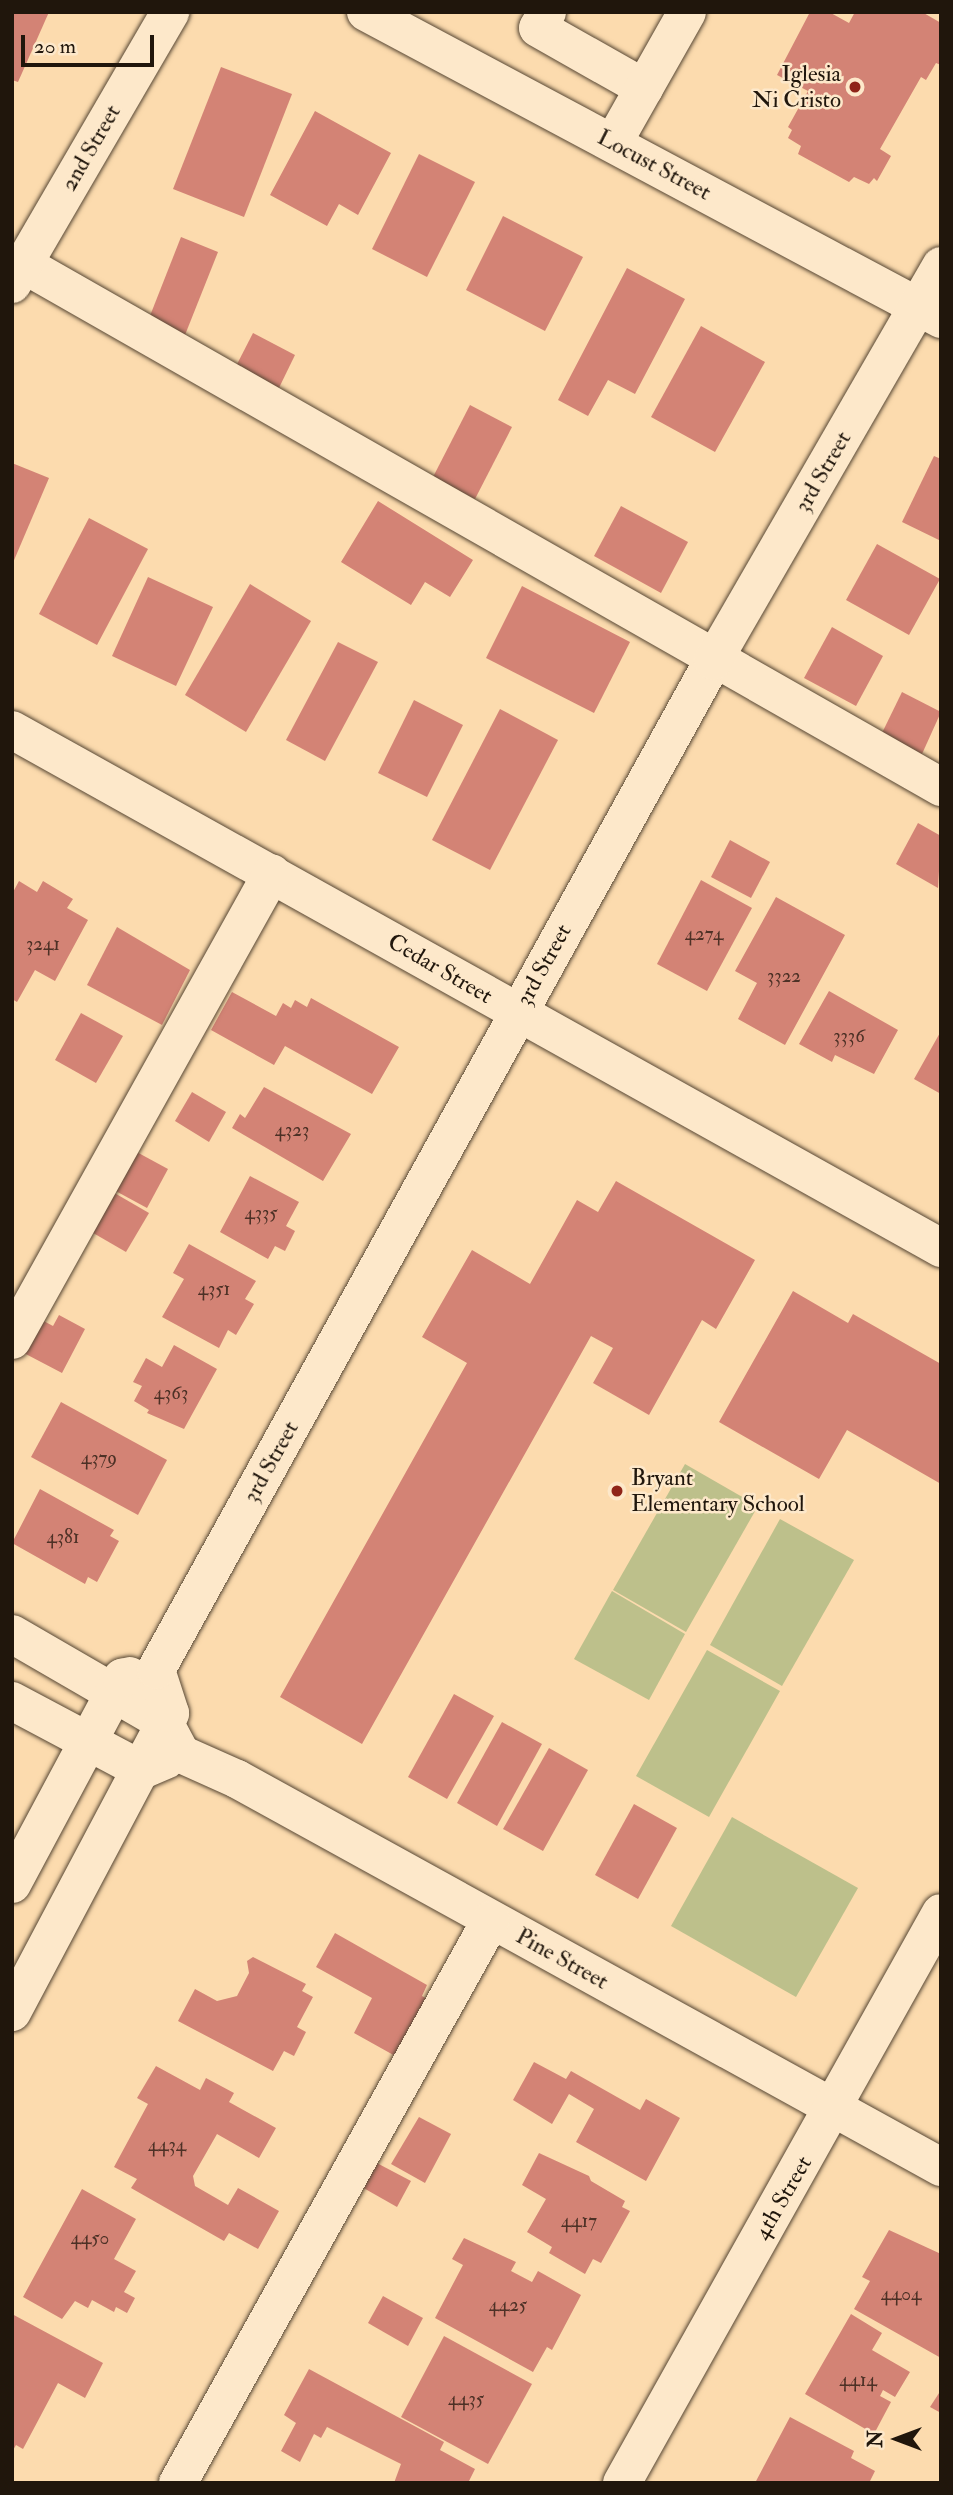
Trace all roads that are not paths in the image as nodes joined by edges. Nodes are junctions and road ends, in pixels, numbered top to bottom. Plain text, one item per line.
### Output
1 (170, 12) edge
2 (366, 12) edge
3 (547, 12) edge
4 (687, 12) edge
5 (644, 88) junction
6 (613, 143) junction
7 (941, 265) edge
8 (18, 274) edge
9 (930, 313) edge
10 (713, 660) junction
11 (12, 730) edge
12 (941, 788) edge
13 (272, 873) junction
14 (517, 1013) junction
15 (941, 1248) edge
16 (12, 1340) edge
17 (12, 1634) edge
18 (156, 1670) junction
19 (115, 1691) junction
20 (12, 1701) edge
21 (173, 1738) junction
22 (88, 1743) junction
23 (142, 1770) junction
24 (12, 1884) edge
25 (941, 1913) edge
26 (491, 1920) junction
27 (12, 2012) edge
28 (834, 2109) junction
29 (941, 2167) edge
30 (178, 2483) edge
31 (622, 2483) edge

1 - 8 street, 2nd Street
2 - 6 street, Locust Street
3 - 5 street
4 - 5 street
5 - 6 street
6 - 9 street, Locust Street
7 - 9 street, 3rd Street
8 - 10 street
9 - 10 street, 3rd Street
10 - 12 street
10 - 14 street, 3rd Street
11 - 13 street, Cedar Street
13 - 14 street, Cedar Street
13 - 16 street
14 - 15 street, Cedar Street
14 - 18 street, 3rd Street
17 - 19 street, Pine Street
18 - 19 street
18 - 21 street
19 - 21 street, Pine Street
19 - 22 street
20 - 22 street
21 - 23 street
21 - 26 street, Pine Street
22 - 23 street
22 - 24 street
23 - 27 street
25 - 28 street, 4th Street
26 - 28 street, Pine Street
26 - 30 street
28 - 29 street, Pine Street
28 - 31 street, 4th Street

